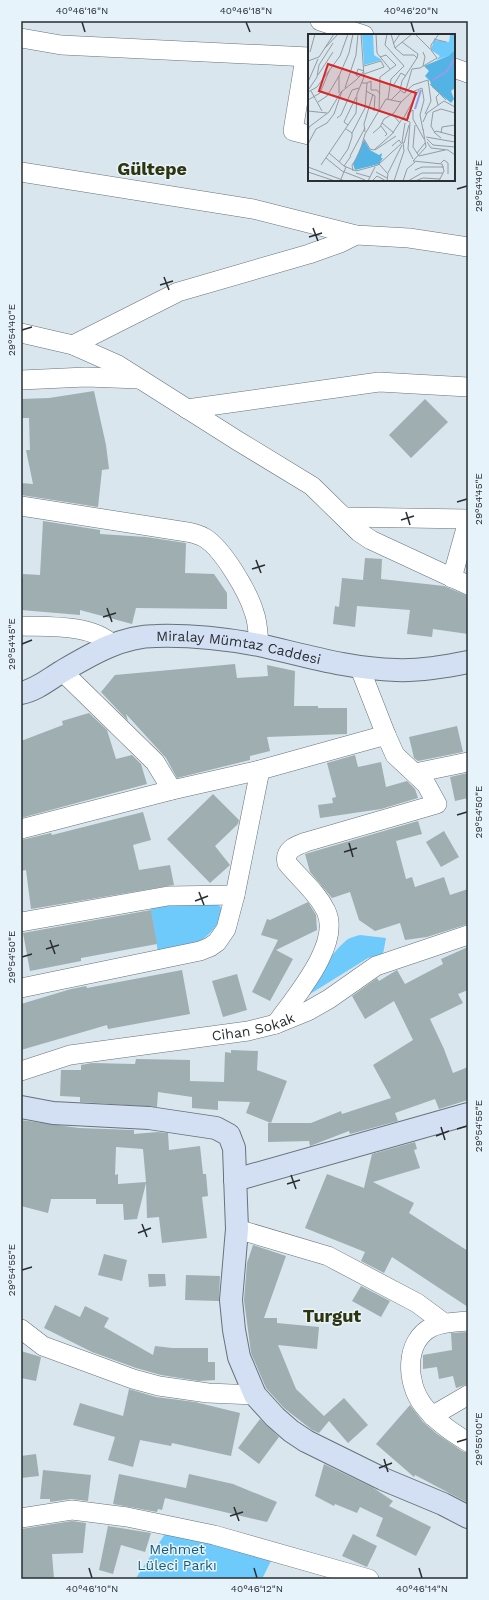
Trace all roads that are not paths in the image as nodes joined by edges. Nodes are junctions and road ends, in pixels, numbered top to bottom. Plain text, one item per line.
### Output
1 (320, 21) edge
2 (361, 34) edge
3 (21, 38) edge
4 (307, 58) edge
5 (455, 68) edge
6 (468, 73) edge
7 (308, 135) edge
8 (21, 172) edge
9 (356, 235) junction
10 (468, 247) edge
11 (21, 333) edge
12 (73, 344) junction
13 (139, 379) junction
14 (21, 380) edge
15 (468, 387) edge
16 (187, 409) junction
17 (21, 506) edge
18 (344, 517) junction
19 (468, 520) edge
20 (460, 582) edge
21 (21, 626) edge
22 (112, 644) junction
23 (259, 646) junction
24 (468, 662) edge
25 (359, 666) junction
26 (63, 672) junction
27 (21, 693) edge
28 (386, 734) junction
29 (468, 762) edge
30 (260, 770) junction
31 (415, 773) junction
32 (172, 790) junction
33 (21, 829) edge
34 (235, 895) junction
35 (21, 922) edge
36 (468, 935) edge
37 (21, 988) edge
38 (276, 1024) junction
39 (21, 1071) edge
40 (21, 1107) edge
41 (468, 1114) edge
42 (235, 1180) junction
43 (237, 1229) junction
44 (468, 1322) edge
45 (444, 1323) junction
46 (21, 1329) edge
47 (255, 1395) junction
48 (468, 1395) edge
49 (432, 1416) junction
50 (468, 1442) edge
51 (468, 1517) edge
52 (21, 1518) edge
53 (369, 1579) edge

1 - 2 street
3 - 4 street
4 - 7 street
5 - 6 street
8 - 9 street
9 - 10 street
9 - 12 street
11 - 12 street
12 - 13 street
13 - 14 street
13 - 16 street
15 - 16 street
16 - 18 street
17 - 23 street
18 - 19 street
18 - 20 street
19 - 20 street
21 - 22 street
22 - 23 main road, Miralay Mümtaz Caddesi
22 - 26 main road, Miralay Mümtaz Caddesi
23 - 25 main road, Miralay Mümtaz Caddesi
24 - 25 main road, Miralay Mümtaz Caddesi
25 - 28 street
26 - 27 main road, Miralay Mümtaz Caddesi
26 - 32 street
28 - 30 street
28 - 31 street
29 - 31 street
30 - 32 street
30 - 34 street
31 - 38 street
32 - 33 street
34 - 35 street
34 - 37 street
36 - 38 street, Cihan Sokak
38 - 39 street, Cihan Sokak
40 - 42 main road
41 - 42 main road
42 - 43 main road
43 - 45 street
43 - 47 main road
44 - 45 street
45 - 49 street
46 - 47 street
47 - 51 main road
48 - 49 street
49 - 50 street
52 - 53 street

